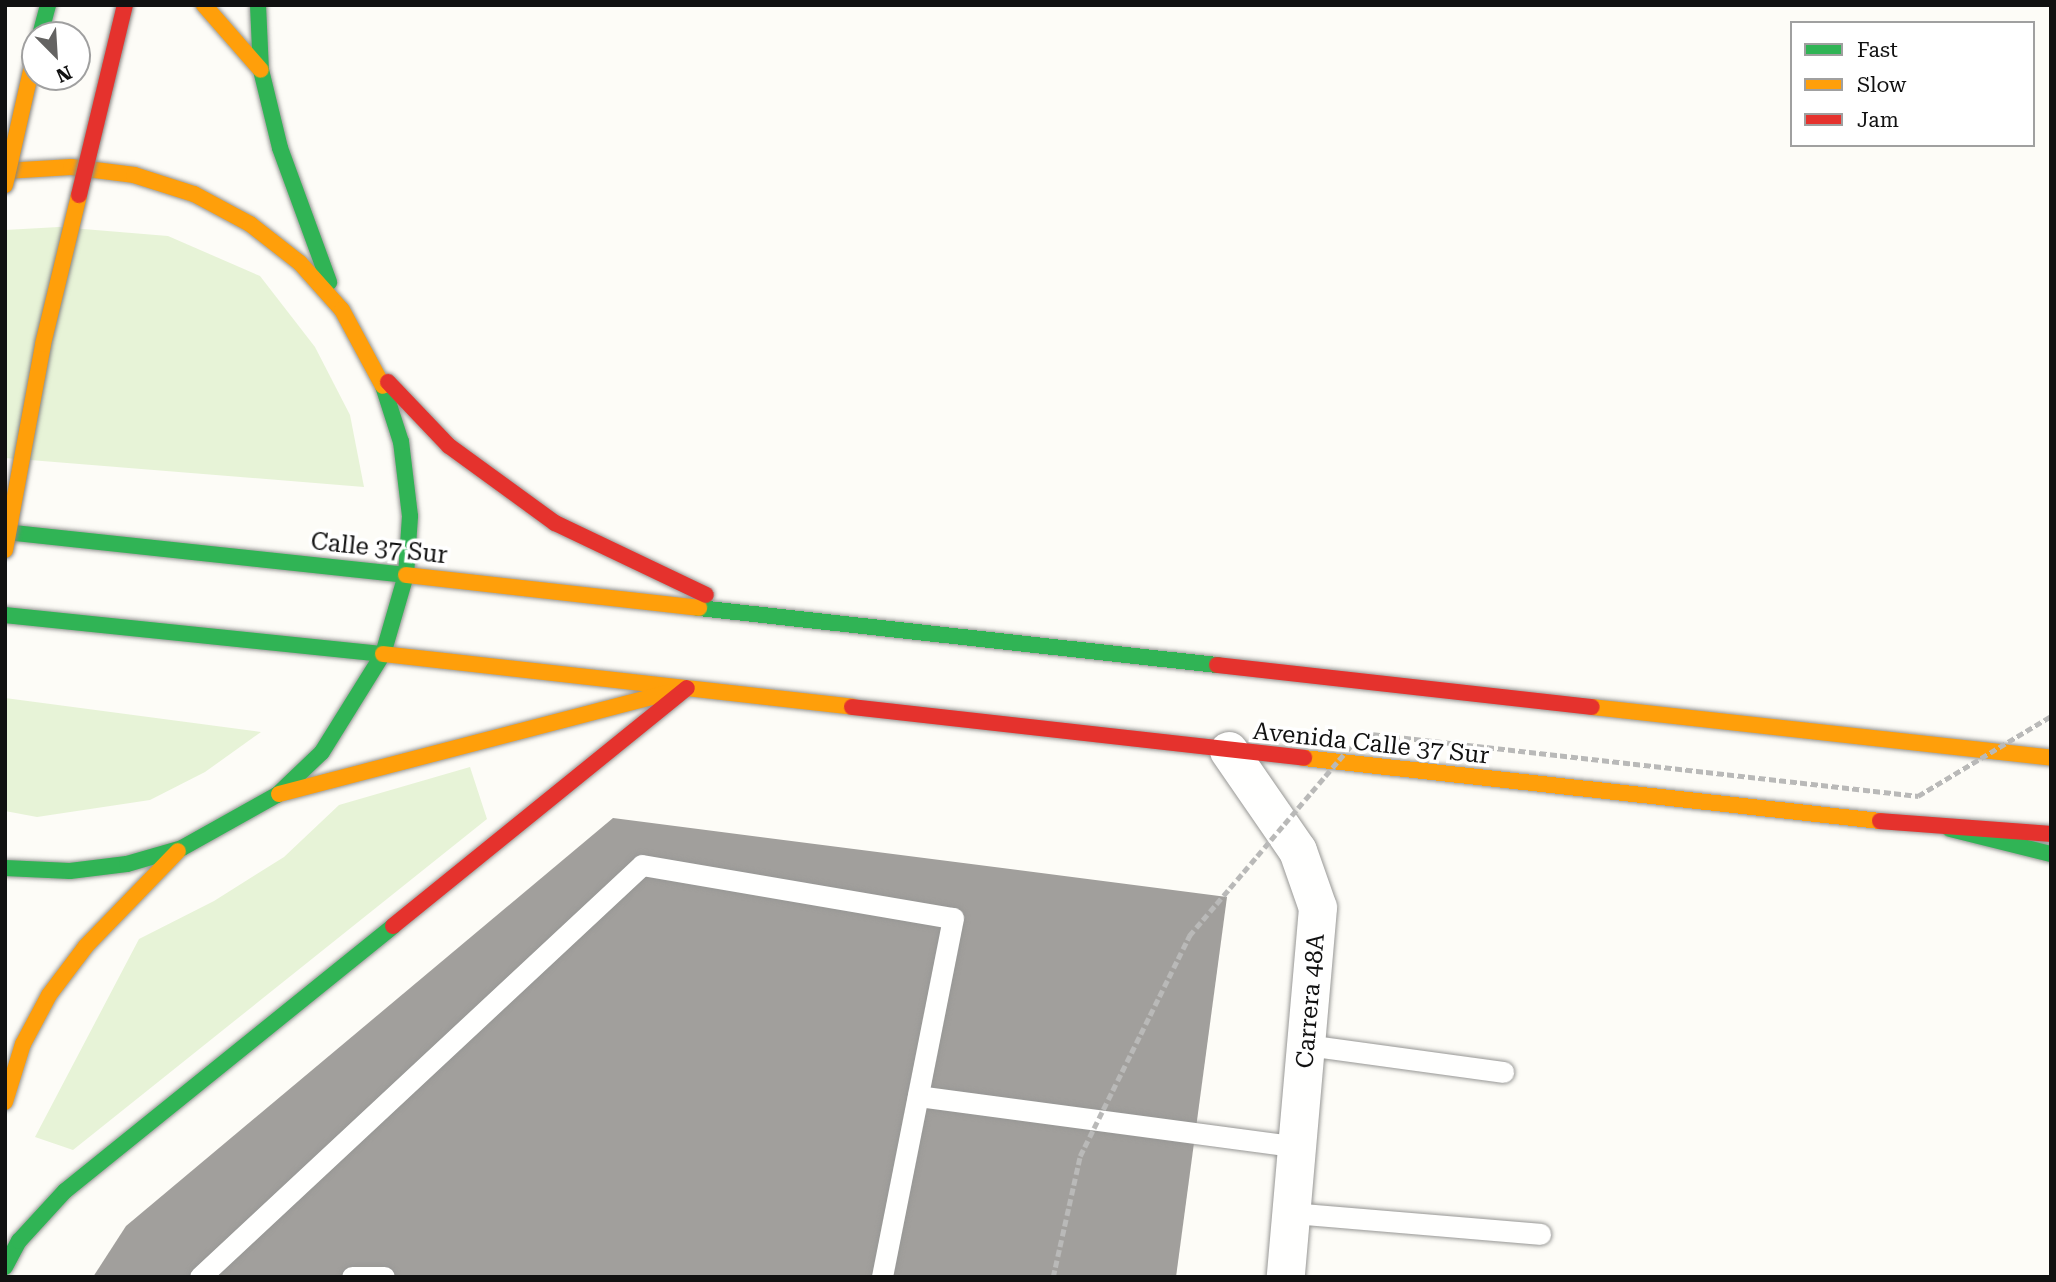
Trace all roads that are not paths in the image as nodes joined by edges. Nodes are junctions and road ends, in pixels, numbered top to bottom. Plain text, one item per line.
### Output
1 (125, 5) edge
2 (204, 5) edge
3 (258, 5) edge
4 (261, 70) junction
5 (26, 91) edge
6 (5, 171) edge
7 (5, 185) edge
8 (342, 310) junction
9 (378, 371) junction
10 (5, 532) edge
11 (5, 550) edge
12 (406, 575) junction
13 (747, 612) junction
14 (5, 615) edge
15 (383, 654) junction
16 (687, 688) junction
17 (2051, 739) edge
18 (1229, 751) junction
19 (1989, 751) junction
20 (2051, 758) edge
21 (277, 794) junction
22 (1950, 829) junction
23 (2051, 834) edge
24 (182, 848) junction
25 (2051, 854) edge
26 (5, 868) edge
27 (1307, 1045) junction
28 (1503, 1072) dead end
29 (918, 1096) junction
30 (5, 1101) edge
31 (1298, 1147) junction
32 (1292, 1213) junction
33 (1540, 1234) dead end
34 (5, 1267) edge
35 (201, 1277) edge
36 (352, 1277) edge
37 (384, 1277) edge
38 (882, 1277) edge
39 (1286, 1277) edge

1 - 11 main road, bridge
2 - 4 main road
3 - 4 main road
4 - 8 main road
5 - 7 main road, bridge
6 - 8 main road
8 - 9 main road
9 - 12 main road
9 - 13 main road
10 - 12 main road, Calle 37 Sur
12 - 13 main road, Calle 37 Sur
12 - 15 main road
13 - 19 main road
14 - 15 main road
15 - 16 main road
15 - 21 main road
16 - 18 main road, Avenida Calle 37 Sur
16 - 21 main road
16 - 34 main road
17 - 19 street
18 - 22 main road, Avenida Calle 37 Sur
18 - 27 street, Carrera 48A
19 - 20 main road
21 - 24 main road
22 - 23 main road, Avenida Calle 37 Sur
22 - 25 main road
24 - 26 main road
24 - 30 main road
27 - 28 lane
27 - 31 street, Carrera 48A
29 - 31 lane
29 - 35 lane
29 - 38 lane
31 - 32 street, Carrera 48A
32 - 33 lane
32 - 39 street, Carrera 48A
36 - 37 lane

